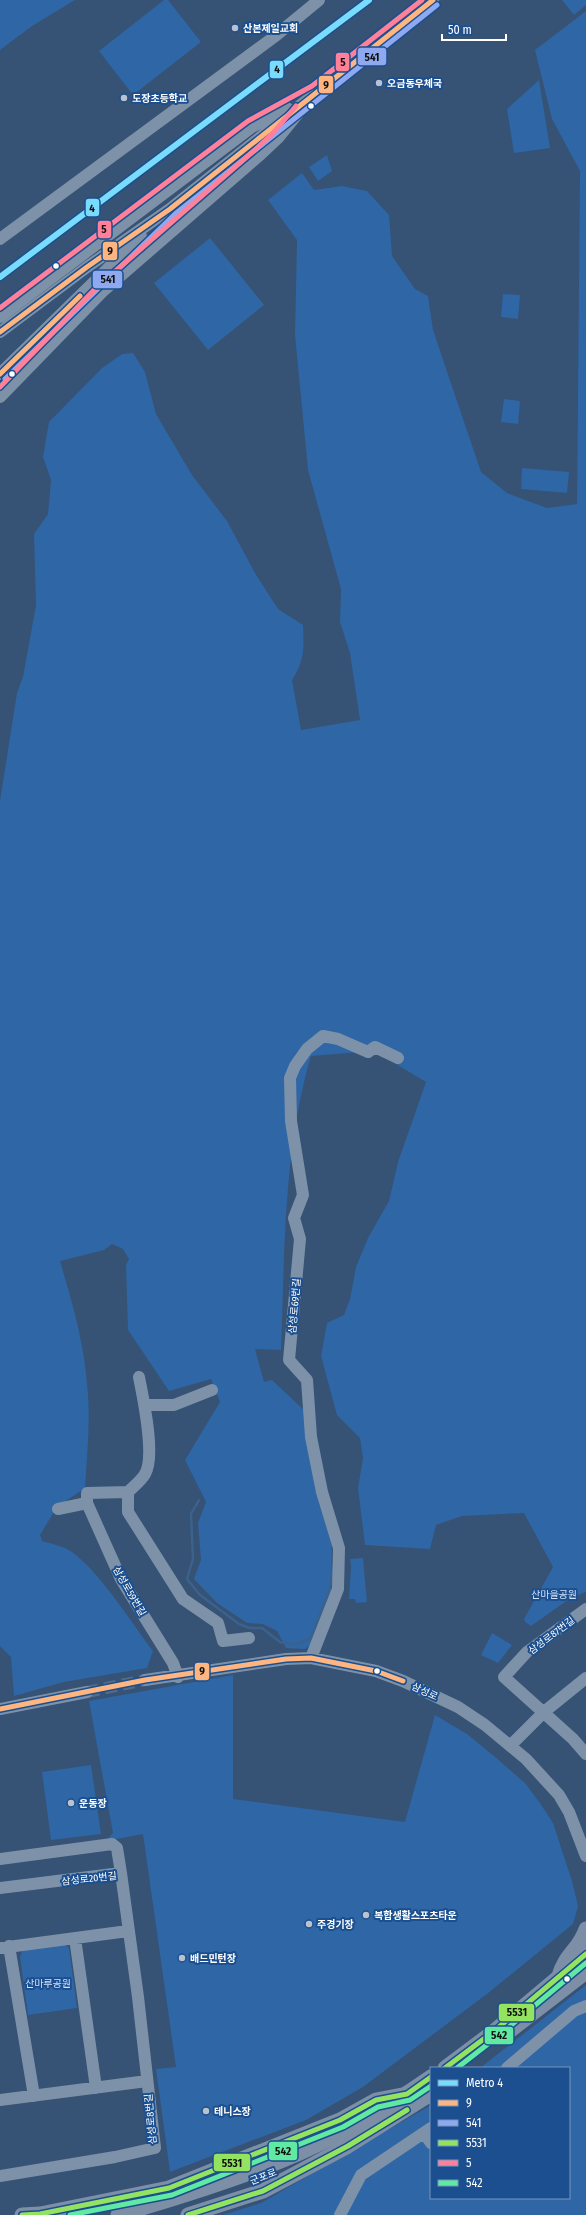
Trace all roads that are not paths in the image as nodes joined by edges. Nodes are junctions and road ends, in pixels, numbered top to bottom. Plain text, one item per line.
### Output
1 (319, 0) edge
2 (434, 0) edge
3 (316, 92) junction
4 (170, 209) junction
5 (0, 239) edge
6 (0, 316) edge
7 (0, 332) edge
8 (0, 374) edge
9 (0, 397) edge
10 (398, 1058) dead end
11 (139, 1377) dead end
12 (212, 1390) dead end
13 (145, 1405) junction
14 (128, 1492) junction
15 (87, 1498) junction
16 (58, 1509) dead end
17 (586, 1609) edge
18 (249, 1638) dead end
19 (311, 1658) junction
20 (178, 1677) junction
21 (586, 1678) edge
22 (145, 1680) tunnel mouth
23 (87, 1692) tunnel mouth
24 (0, 1709) edge
25 (544, 1712) junction
26 (511, 1745) junction
27 (586, 1754) edge
28 (582, 1827) edge
29 (586, 1856) edge
30 (0, 1859) edge
31 (121, 1873) junction
32 (0, 1888) edge
33 (586, 1929) edge
34 (128, 1931) junction
35 (75, 1938) junction
36 (5, 1947) edge
37 (586, 1954) edge
38 (586, 1972) edge
39 (553, 1982) junction
40 (586, 2006) edge
41 (518, 2025) junction
42 (446, 2067) edge
43 (460, 2067) edge
44 (508, 2067) edge
45 (430, 2078) edge
46 (147, 2081) junction
47 (96, 2088) junction
48 (430, 2088) edge
49 (407, 2094) junction
50 (430, 2095) edge
51 (34, 2096) junction
52 (0, 2100) edge
53 (427, 2130) edge
54 (430, 2140) edge
55 (0, 2176) edge
56 (22, 2215) edge
57 (118, 2215) edge
58 (152, 2215) edge
59 (188, 2215) edge
60 (340, 2215) edge

1 - 5 street
2 - 3 street
3 - 4 street
3 - 6 street
3 - 9 street
4 - 7 street
4 - 8 street
10 - 19 street, 삼성로69번길
11 - 13 street
12 - 13 street
13 - 14 street
14 - 15 street
14 - 18 street
15 - 16 street
15 - 20 street, 삼성로59번길
17 - 25 street, 삼성로87번길
19 - 20 street, 삼성로
19 - 26 street, 삼성로
20 - 22 street, 삼성로
21 - 25 street
23 - 24 street
25 - 26 street
25 - 27 street, 삼성로87번길
26 - 28 street, 삼성로
28 - 29 street, 삼성로
30 - 31 street
31 - 32 street, 삼성로20번길
31 - 34 street, 삼성로20번길
33 - 39 main road
34 - 35 street
34 - 46 street, 삼성로20번길
35 - 36 street
35 - 47 street
36 - 51 street
37 - 39 main road
38 - 41 main road
39 - 41 main road
39 - 42 main road
40 - 44 street
41 - 43 main road
45 - 49 main road, 군포로
46 - 47 street, 삼성로8번길
46 - 55 street, 삼성로8번길
47 - 51 street, 삼성로8번길
48 - 58 main road, 군포로
49 - 56 main road, 군포로
49 - 57 main road, 군포로
50 - 59 main road, 군포로
51 - 52 street, 삼성로8번길
53 - 54 street
53 - 60 street

